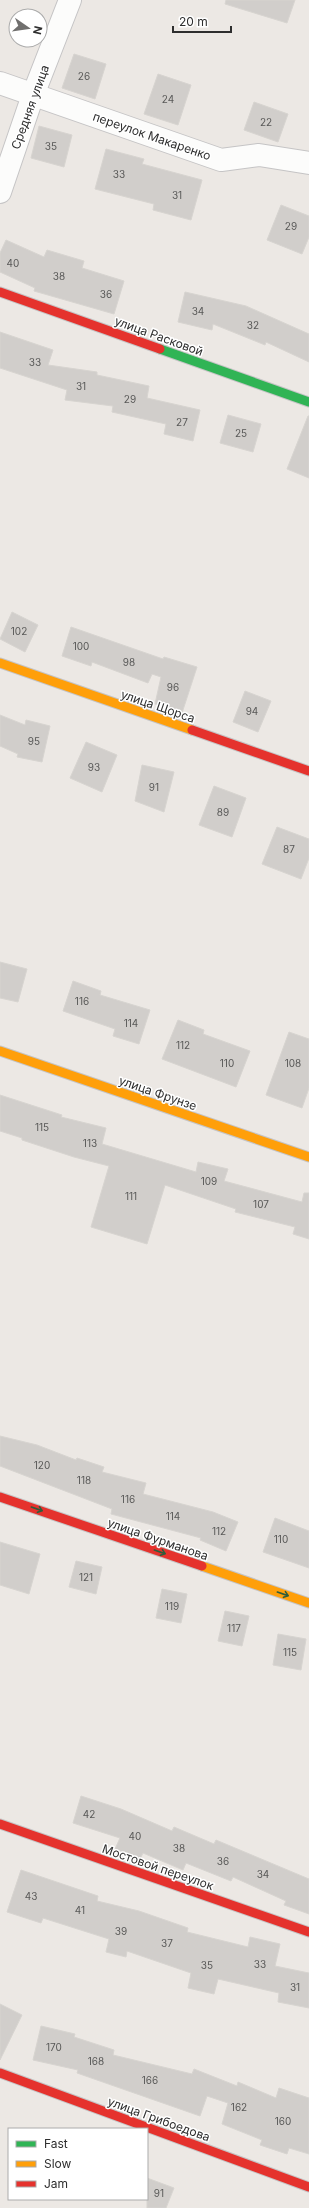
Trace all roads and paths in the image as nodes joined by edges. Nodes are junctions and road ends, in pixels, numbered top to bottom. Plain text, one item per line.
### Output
1 (70, 0) edge
2 (0, 83) edge
3 (33, 96) junction
4 (309, 163) edge
5 (0, 192) edge
6 (0, 292) edge
7 (309, 402) edge
8 (0, 663) edge
9 (309, 771) edge
10 (0, 1051) edge
11 (309, 1157) edge
12 (0, 1497) edge
13 (309, 1603) edge
14 (0, 1824) edge
15 (309, 1932) edge
16 (0, 2073) edge
17 (309, 2187) edge

1 - 3 street, Средняя улица
2 - 3 street, переулок Макаренко
3 - 4 street, переулок Макаренко
3 - 5 street, Средняя улица
6 - 7 street, улица Расковой
8 - 9 street, улица Щорса
10 - 11 street, улица Фрунзе
12 -> 13 street, улица Фурманова
14 - 15 street, Мостовой переулок
16 - 17 street, улица Грибоедова

